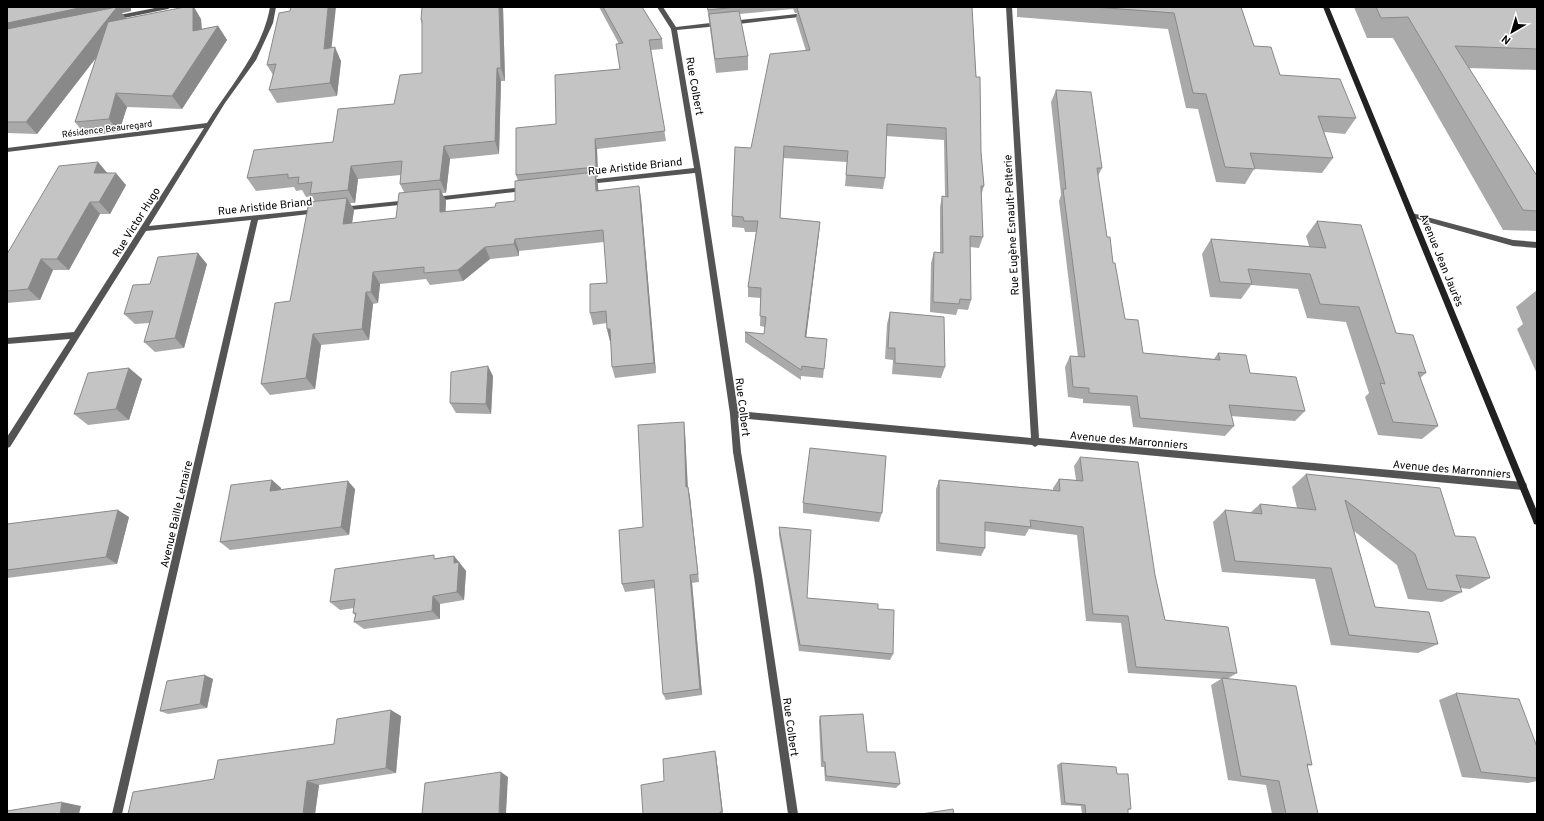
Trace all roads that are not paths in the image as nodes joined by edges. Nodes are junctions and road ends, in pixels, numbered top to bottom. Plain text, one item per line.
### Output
1 (168, 7) edge
2 (273, 7) edge
3 (660, 7) edge
4 (1009, 7) edge
5 (1326, 7) edge
6 (812, 14) edge
7 (107, 20) edge
8 (674, 30) junction
9 (209, 125) junction
10 (7, 150) edge
11 (698, 170) junction
12 (579, 183) edge
13 (532, 188) edge
14 (429, 199) edge
15 (413, 201) edge
16 (334, 210) edge
17 (326, 211) edge
18 (1412, 215) junction
19 (255, 218) junction
20 (144, 229) junction
21 (1537, 245) edge
22 (76, 336) junction
23 (7, 341) edge
24 (734, 414) junction
25 (1035, 443) junction
26 (7, 444) edge
27 (1523, 486) junction
28 (1537, 521) edge
29 (117, 814) edge
30 (793, 814) edge

1 - 7 street
2 - 9 street, Rue Victor Hugo
3 - 8 street, Rue Colbert
4 - 25 street, Rue Eugène Esnault-Pelterie
5 - 18 street, Avenue Jean Jaurès
6 - 8 street
8 - 11 street, Rue Colbert
9 - 10 street, Résidence Beauregard
9 - 20 street, Rue Victor Hugo
11 - 12 street, Rue Aristide Briand
11 - 24 street, Rue Colbert
13 - 14 street
15 - 16 street
17 - 19 street, Rue Aristide Briand
18 - 21 street
18 - 27 street, Avenue Jean Jaurès
19 - 20 street, Rue Aristide Briand
19 - 29 street, Avenue Baille Lemaire
20 - 22 street, Rue Victor Hugo
22 - 23 street
22 - 26 street, Rue Victor Hugo
24 - 25 street, Avenue des Marronniers
24 - 30 street, Rue Colbert
25 - 27 street, Avenue des Marronniers
27 - 28 street, Avenue Jean Jaurès

